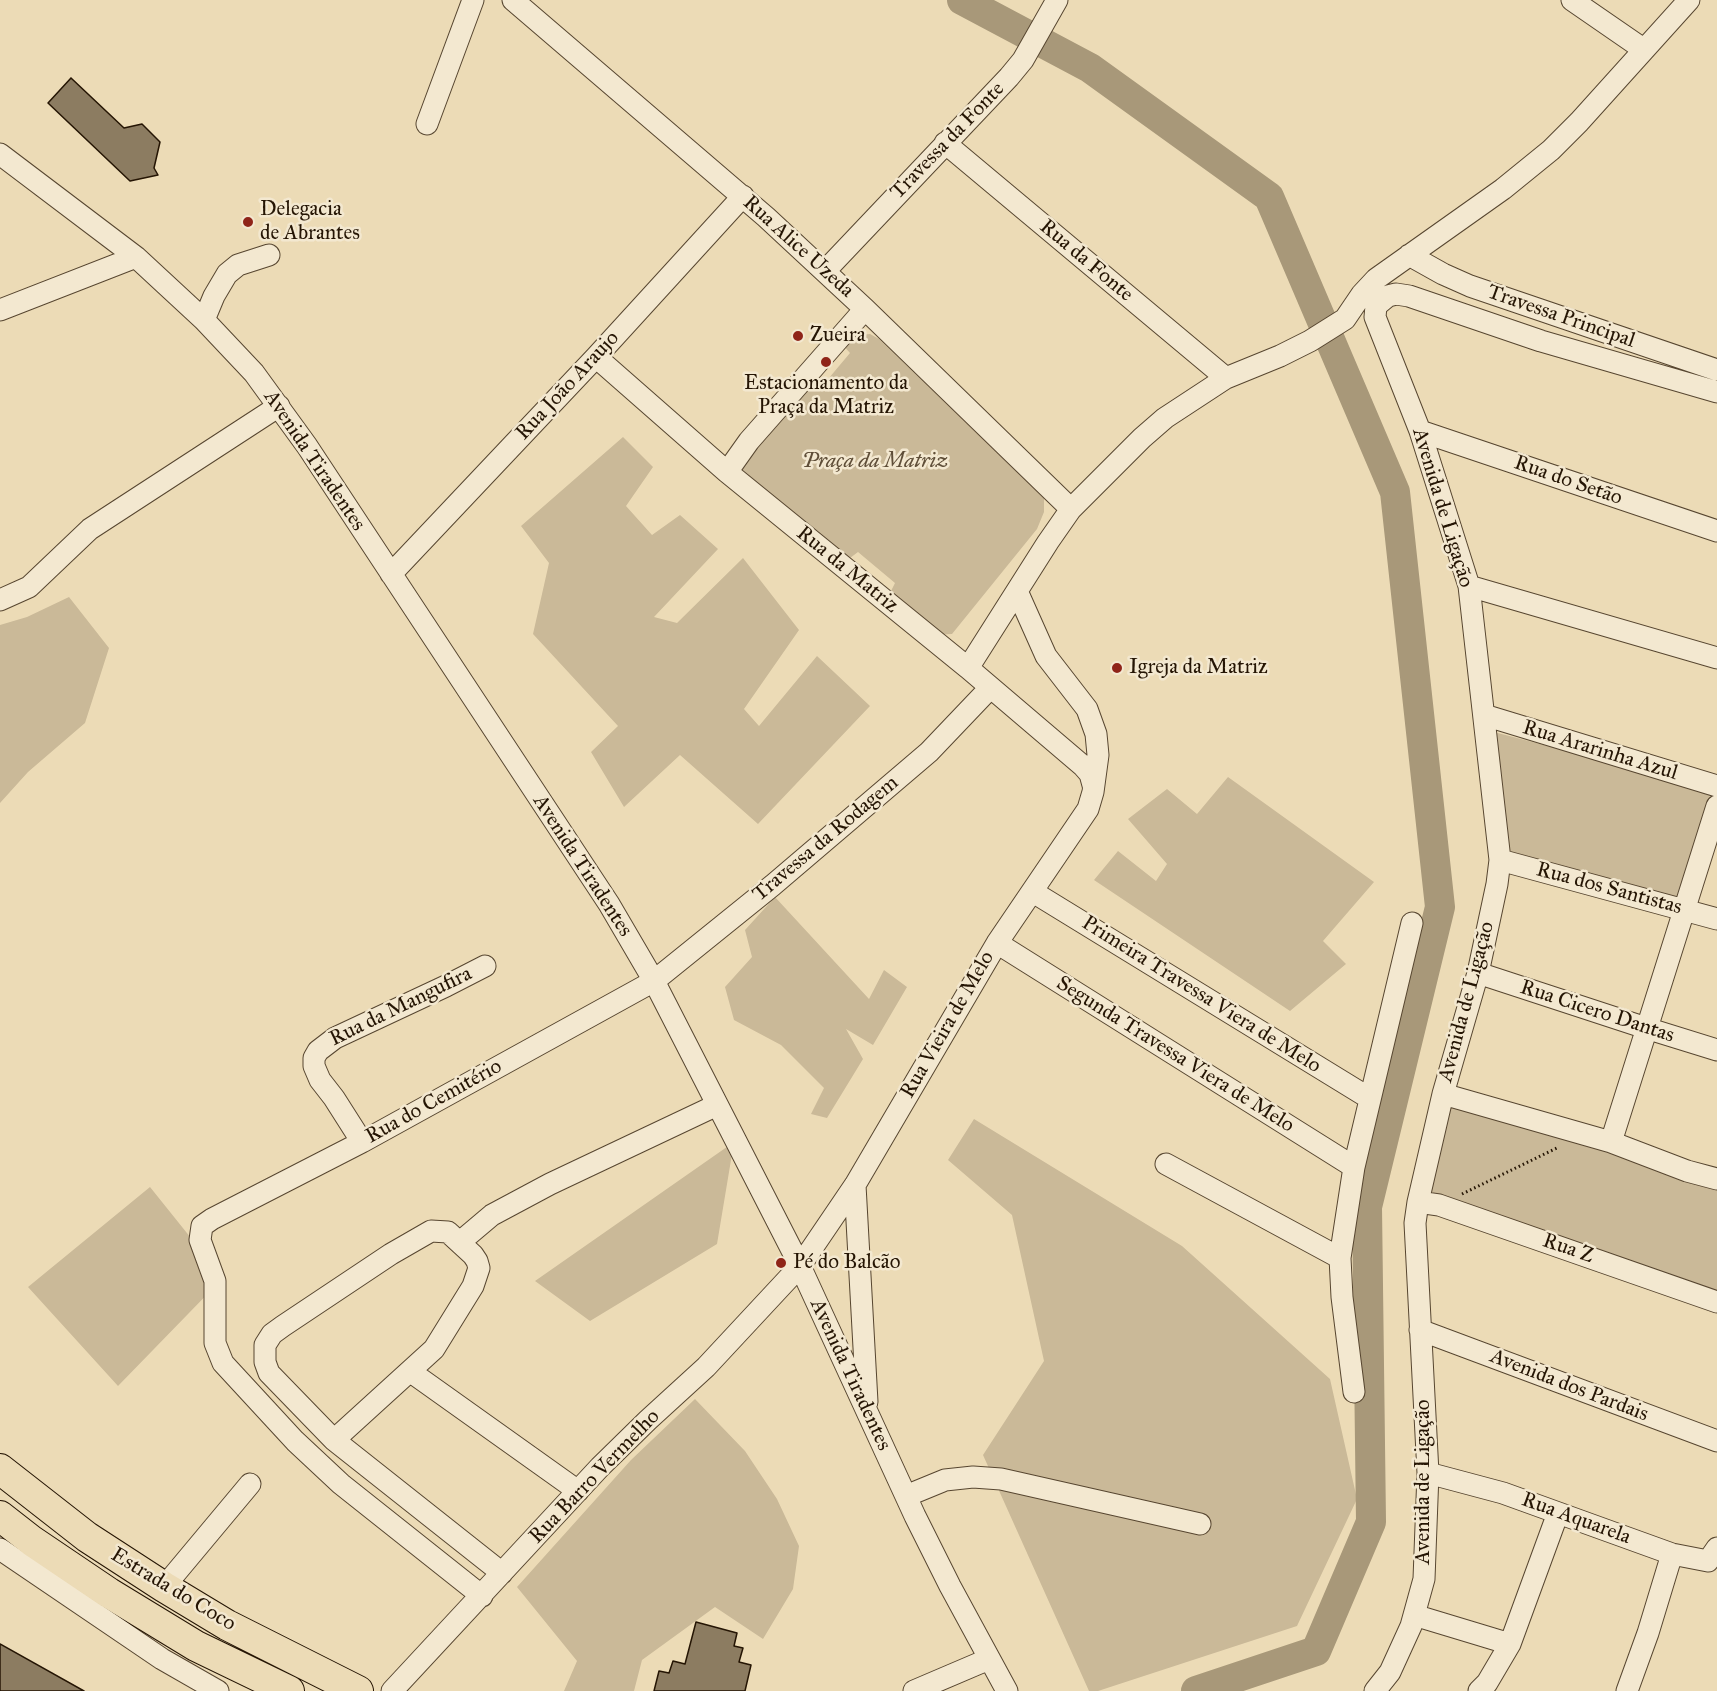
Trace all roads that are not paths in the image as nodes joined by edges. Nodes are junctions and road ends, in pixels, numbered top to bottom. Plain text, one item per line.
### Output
1 (473, 0) edge
2 (513, 0) edge
3 (1056, 0) edge
4 (1572, 0) edge
5 (1689, 0) edge
6 (1642, 49) junction
7 (427, 124) dead end
8 (945, 143) junction
9 (0, 154) edge
10 (743, 196) junction
11 (269, 255) dead end
12 (1409, 255) junction
13 (136, 257) junction
14 (825, 271) junction
15 (865, 309) junction
16 (0, 310) edge
17 (204, 320) junction
18 (596, 357) junction
19 (1717, 368) edge
20 (1227, 378) junction
21 (1717, 392) edge
22 (279, 406) junction
23 (1420, 431) junction
24 (727, 472) junction
25 (1071, 509) junction
26 (1717, 531) edge
27 (392, 574) junction
28 (1469, 586) junction
29 (1017, 591) junction
30 (0, 600) edge
31 (1717, 658) edge
32 (968, 668) junction
33 (990, 688) junction
34 (1484, 715) junction
35 (1093, 785) junction
36 (1717, 786) edge
37 (1717, 806) edge
38 (1500, 860) junction
39 (1033, 892) junction
40 (1684, 909) junction
41 (1717, 919) edge
42 (1412, 923) dead end
43 (997, 943) junction
44 (484, 966) dead end
45 (1478, 972) junction
46 (654, 981) junction
47 (1646, 1029) junction
48 (1717, 1050) edge
49 (1443, 1094) junction
50 (1369, 1098) junction
51 (717, 1105) junction
52 (362, 1142) junction
53 (1611, 1142) junction
54 (1166, 1164) dead end
55 (1354, 1167) junction
56 (1717, 1179) edge
57 (855, 1185) junction
58 (1418, 1202) junction
59 (460, 1242) junction
60 (1340, 1258) junction
61 (800, 1266) junction
62 (1717, 1302) edge
63 (1420, 1330) junction
64 (411, 1372) junction
65 (1354, 1392) dead end
66 (868, 1415) junction
67 (334, 1440) junction
68 (1717, 1442) edge
69 (0, 1469) edge
70 (1428, 1473) junction
71 (250, 1484) dead end
72 (578, 1491) junction
73 (906, 1496) junction
74 (1558, 1513) junction
75 (0, 1516) edge
76 (1200, 1524) dead end
77 (1717, 1548) edge
78 (0, 1549) edge
79 (1672, 1554) junction
80 (502, 1573) junction
81 (164, 1587) junction
82 (482, 1596) junction
83 (1414, 1615) junction
84 (1510, 1644) junction
85 (989, 1659) junction
86 (218, 1691) edge
87 (289, 1691) edge
88 (358, 1691) edge
89 (392, 1691) edge
90 (914, 1691) edge
91 (1007, 1691) edge
92 (1375, 1691) edge
93 (1479, 1691) edge
94 (1627, 1691) edge

1 - 7 street
2 - 10 street, Rua Alice Uzeda
3 - 8 street, Travessa da Fonte
4 - 6 street
5 - 6 street
6 - 12 street
8 - 14 street, Travessa da Fonte
8 - 20 street, Rua da Fonte
9 - 13 street, Avenida Tiradentes
10 - 14 street, Rua Alice Uzeda
10 - 18 street, Rua João Araujo
11 - 17 street
12 - 19 street, Travessa Principal
12 - 20 street
13 - 16 street
13 - 17 street, Avenida Tiradentes
14 - 15 street, Rua Alice Uzeda
15 - 24 street
15 - 25 street, Rua Alice Uzeda
17 - 22 street, Avenida Tiradentes
18 - 24 street, Rua da Matriz
18 - 27 street, Rua João Araujo
20 - 25 street
21 - 23 street, Avenida de Ligação
22 - 27 street, Avenida Tiradentes
22 - 30 street
23 - 26 street, Rua do Setão
23 - 28 street, Avenida de Ligação
24 - 32 street, Rua da Matriz
25 - 29 street
27 - 46 street, Avenida Tiradentes
28 - 31 street
28 - 34 street, Avenida de Ligação
29 - 32 street
29 - 35 street
32 - 33 street, Rua da Matriz
33 - 35 street, Rua da Matriz
33 - 46 street, Travessa da Rodagem
34 - 36 street, Rua Ararinha Azul
34 - 38 street, Avenida de Ligação
35 - 39 street, Rua Vieira de Melo
37 - 40 street
38 - 40 street, Rua dos Santistas
38 - 45 street, Avenida de Ligação
39 - 43 street, Rua Vieira de Melo
39 - 50 street, Primeira Travessa Viera de Melo
40 - 41 street, Rua dos Santistas
40 - 47 street
42 - 50 street
43 - 55 street, Segunda Travessa Viera de Melo
43 - 57 street, Rua Vieira de Melo
44 - 52 street, Rua da Mangufira
45 - 47 street, Rua Cicero Dantas
45 - 49 street, Avenida de Ligação
46 - 51 street, Avenida Tiradentes
46 - 52 street, Rua do Cemitério
47 - 48 street, Rua Cicero Dantas
47 - 53 street
49 - 53 street
49 - 58 street, Avenida de Ligação
50 - 55 street
51 - 59 street
51 - 61 street, Avenida Tiradentes
52 - 82 street, Rua do Cemitério
53 - 56 street
54 - 60 street
55 - 60 street
57 - 61 street, Rua Vieira de Melo
57 - 66 street
58 - 62 street, Rua Z
58 - 63 street, Avenida de Ligação
59 - 64 street
59 - 67 street
60 - 65 street
61 - 66 street, Avenida Tiradentes
61 - 72 street, Rua Barro Vermelho
63 - 68 street, Avenida dos Pardais
63 - 70 street, Avenida de Ligação
64 - 67 street
64 - 72 street
66 - 73 street, Avenida Tiradentes
67 - 80 street
69 - 81 highway, Estrada do Coco
70 - 74 street, Rua Aquarela
70 - 83 street, Avenida de Ligação
71 - 81 street
72 - 80 street, Rua Barro Vermelho
73 - 76 street
73 - 85 street, Avenida Tiradentes
74 - 79 street, Rua Aquarela
74 - 84 street
75 - 87 highway, Estrada do Coco
77 - 79 street, Rua Aquarela
78 - 86 street
79 - 94 street
80 - 82 street, Rua Barro Vermelho
81 - 88 highway, Estrada do Coco
82 - 89 street, Rua Barro Vermelho
83 - 84 street
83 - 92 street, Avenida de Ligação
84 - 93 street
85 - 90 street
85 - 91 street, Avenida Tiradentes

